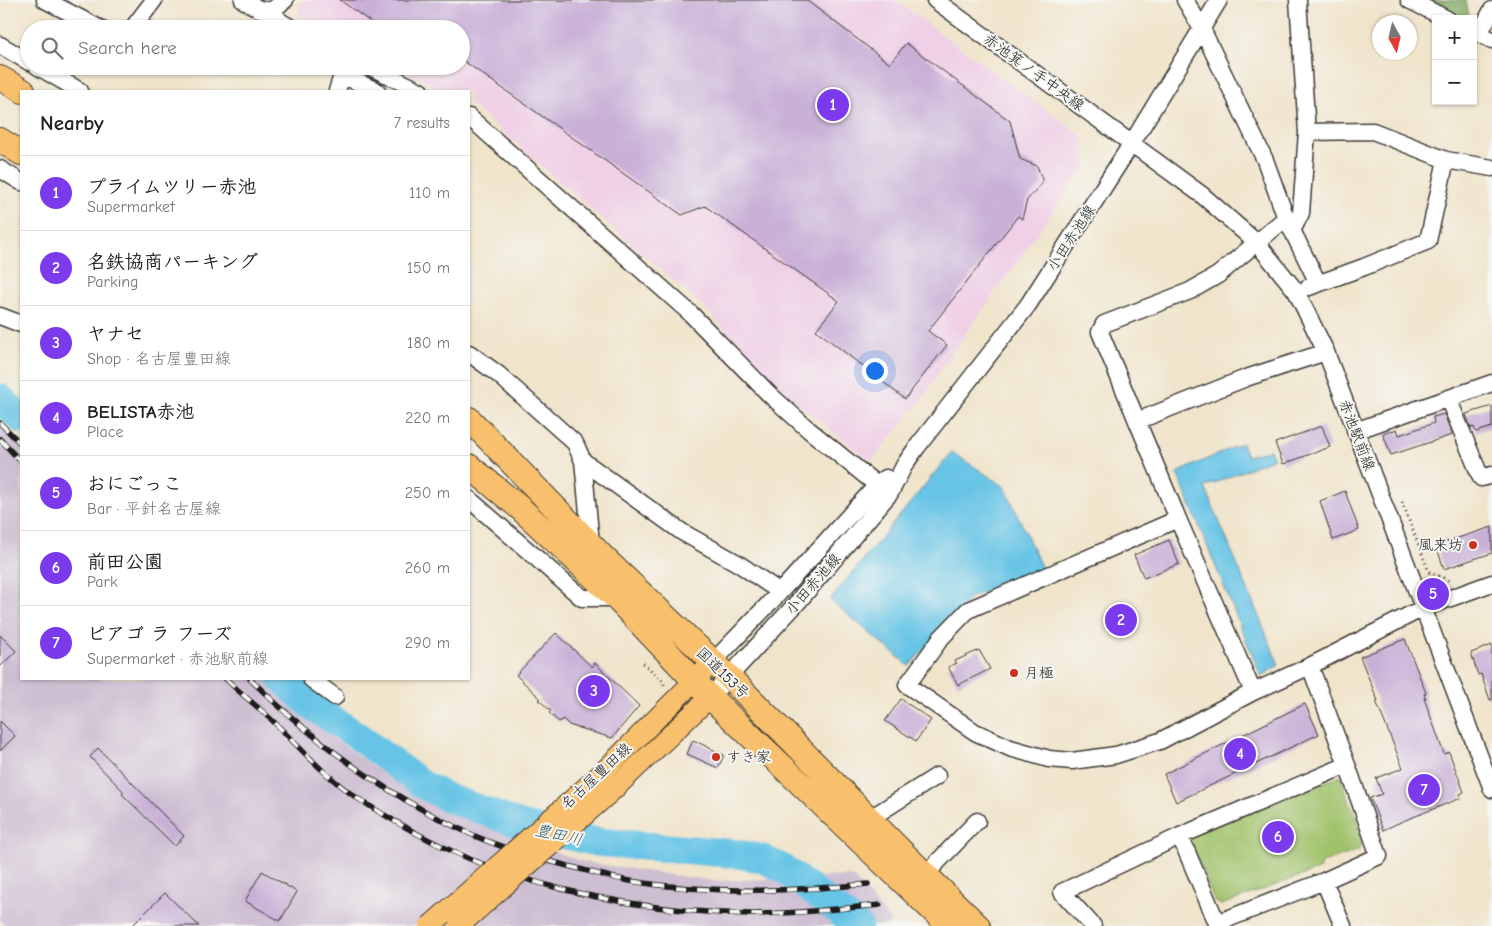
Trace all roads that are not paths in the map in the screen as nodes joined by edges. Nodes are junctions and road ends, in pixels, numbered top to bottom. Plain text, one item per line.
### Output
1 (45, 0) edge
2 (154, 0) edge
3 (243, 0) edge
4 (285, 0) edge
5 (935, 0) edge
6 (1185, 0) edge
7 (1219, 0) edge
8 (1298, 0) edge
9 (1409, 0) edge
10 (1492, 10) edge
11 (271, 11) junction
12 (1439, 15) edge
13 (84, 20) edge
14 (139, 20) edge
15 (279, 20) edge
16 (1202, 28) junction
17 (1481, 35) edge
18 (0, 46) edge
19 (20, 57) edge
20 (52, 75) edge
21 (342, 75) edge
22 (342, 75) edge
23 (387, 75) edge
24 (0, 78) edge
25 (21, 90) edge
26 (78, 90) edge
27 (337, 90) edge
28 (375, 90) edge
29 (418, 90) edge
30 (470, 118) edge
31 (1307, 132) junction
32 (0, 140) edge
33 (1132, 143) junction
34 (20, 152) edge
35 (1446, 160) junction
36 (1492, 168) edge
37 (0, 169) edge
38 (20, 181) edge
39 (1289, 224) junction
40 (1257, 243) junction
41 (1318, 283) junction
42 (1296, 292) junction
43 (0, 316) edge
44 (20, 324) edge
45 (1326, 352) junction
46 (470, 354) edge
47 (1492, 383) edge
48 (1448, 398) junction
49 (470, 420) edge
50 (1137, 421) junction
51 (1355, 430) junction
52 (583, 460) junction
53 (905, 464) junction
54 (470, 467) edge
55 (1492, 475) edge
56 (877, 485) junction
57 (470, 500) edge
58 (1178, 520) junction
59 (591, 543) junction
60 (1492, 583) edge
61 (780, 592) junction
62 (616, 598) junction
63 (1423, 608) junction
64 (712, 662) junction
65 (1310, 666) junction
66 (730, 678) junction
67 (312, 680) edge
68 (703, 689) junction
69 (1253, 692) junction
70 (335, 697) dead end
71 (1347, 765) junction
72 (937, 776) dead end
73 (1491, 783) edge
74 (869, 819) junction
75 (978, 821) dead end
76 (1180, 836) junction
77 (925, 874) junction
78 (1324, 880) junction
79 (430, 926) edge
80 (459, 926) edge
81 (950, 926) edge
82 (978, 926) edge
83 (1093, 926) edge
84 (1343, 926) edge

1 - 13 street
2 - 14 street
3 - 11 street
4 - 11 street
5 - 33 street, 赤池箕ノ手中央線
6 - 16 street
7 - 16 street, 小田赤池線
8 - 31 street
9 - 12 street
10 - 17 street
11 - 15 street
16 - 33 street, 小田赤池線
16 - 39 street
18 - 19 street
20 - 26 street
21 - 27 street
22 - 28 street
23 - 29 street
24 - 25 highway
30 - 56 street
31 - 35 street
31 - 39 street
32 - 34 highway
33 - 40 street, 赤池駅前線
33 - 53 street, 小田赤池線
35 - 36 street
35 - 41 street
37 - 38 street
39 - 40 street
39 - 41 street
40 - 42 street, 赤池駅前線
40 - 50 street
41 - 42 street
42 - 45 street, 赤池駅前線
43 - 44 street
45 - 50 street
45 - 51 street, 赤池駅前線
46 - 52 street
47 - 48 street
48 - 51 street
48 - 55 street
49 - 59 highway, 国道153号
50 - 58 street
51 - 63 street, 赤池駅前線
52 - 59 street
52 - 61 street
53 - 56 street, 小田赤池線
53 - 66 street, 小田赤池線
54 - 62 highway, 国道153号
56 - 61 street, 小田赤池線
57 - 62 street
58 - 69 street
58 - 69 street
59 - 64 highway, 国道153号
60 - 63 street
61 - 64 street, 小田赤池線
62 - 68 highway, 国道153号
63 - 65 street
63 - 73 street, 赤池駅前線
64 - 66 highway, 国道153号
64 - 68 main road, 名古屋豊田線
65 - 69 street
65 - 71 street
66 - 68 street, 小田赤池線
66 - 74 highway, 国道153号
67 - 70 street
68 - 79 main road, 名古屋豊田線, bridge
68 - 80 main road, 名古屋豊田線, bridge
68 - 81 highway, 国道153号
71 - 76 street
71 - 78 street
72 - 74 street
74 - 77 highway, 国道153号
75 - 77 street
76 - 78 street
76 - 83 street
77 - 82 highway, 国道153号
78 - 84 street

